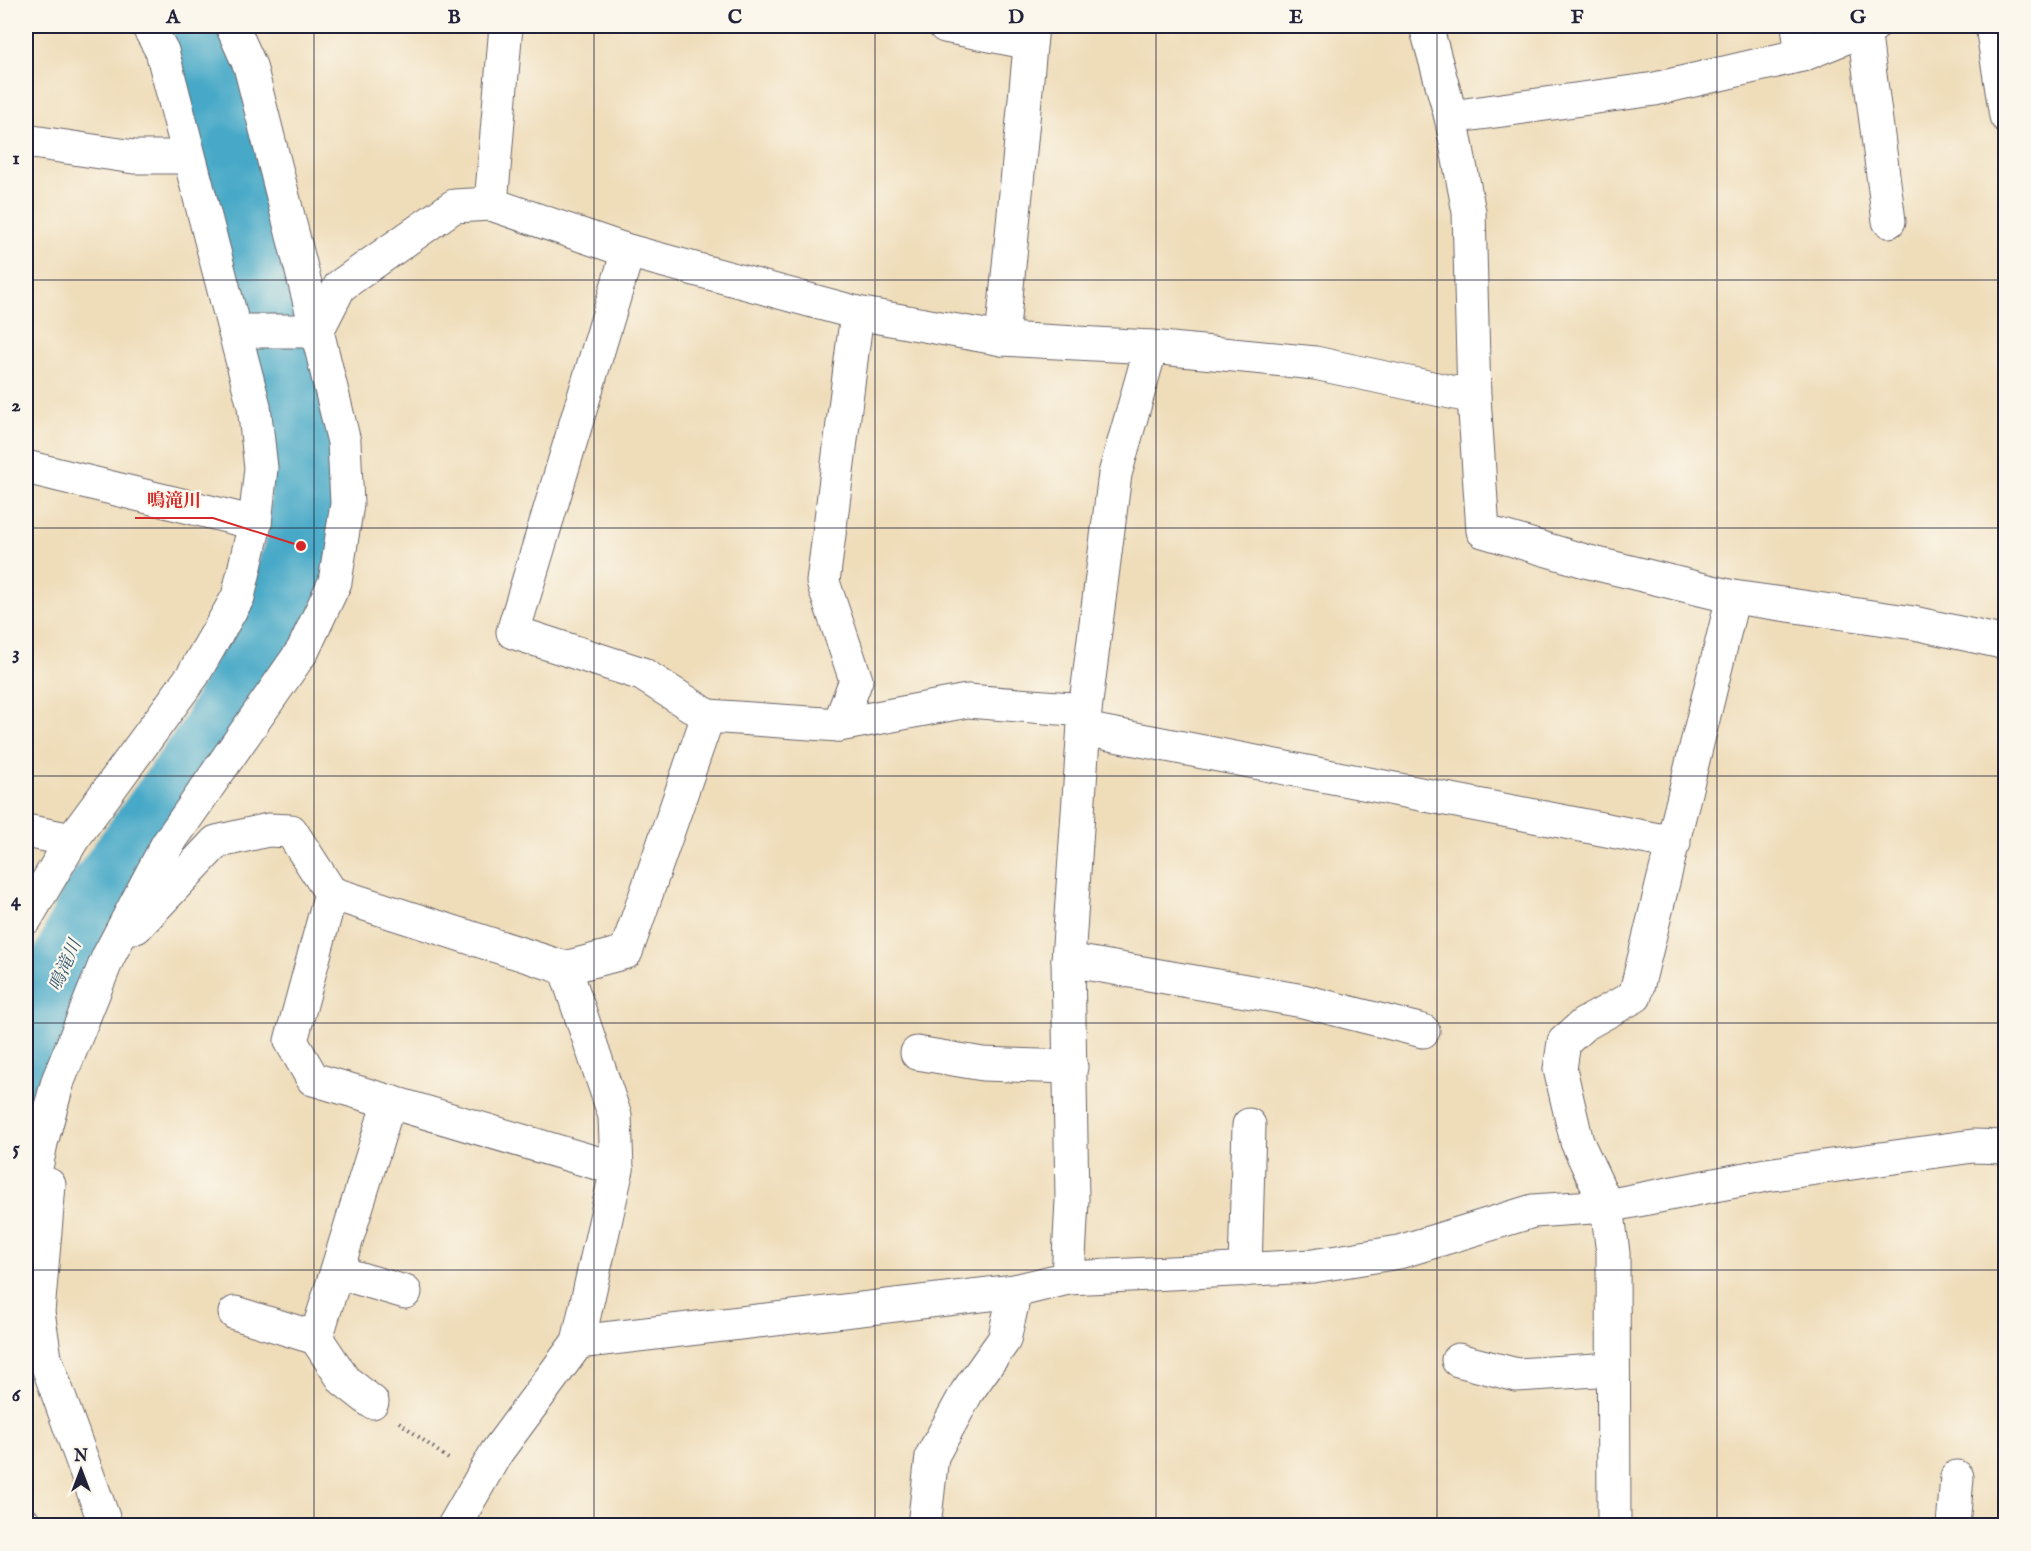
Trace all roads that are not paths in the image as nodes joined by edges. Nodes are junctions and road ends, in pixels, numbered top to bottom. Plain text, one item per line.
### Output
1 (148, 26) edge
2 (232, 26) edge
3 (506, 26) edge
4 (945, 26) edge
5 (1426, 26) edge
6 (1992, 26) edge
7 (1869, 27) edge
8 (1031, 34) edge
9 (1800, 40) edge
10 (2006, 116) edge
11 (1451, 117) junction
12 (26, 141) edge
13 (188, 157) junction
14 (491, 204) junction
15 (1889, 221) dead end
16 (628, 251) junction
17 (857, 314) junction
18 (247, 331) junction
19 (310, 331) junction
20 (1002, 339) junction
21 (1151, 347) junction
22 (1474, 397) junction
23 (26, 467) edge
24 (255, 523) junction
25 (1734, 597) junction
26 (2006, 643) edge
27 (708, 716) junction
28 (1084, 719) junction
29 (839, 726) junction
30 (26, 831) edge
31 (72, 840) junction
32 (1674, 843) junction
33 (330, 893) junction
34 (26, 918) edge
35 (108, 957) junction
36 (1068, 960) junction
37 (564, 968) junction
38 (1423, 1031) dead end
39 (917, 1053) dead end
40 (1071, 1068) junction
41 (58, 1081) junction
42 (389, 1102) junction
43 (1249, 1125) dead end
44 (2006, 1147) edge
45 (617, 1169) junction
46 (1607, 1206) junction
47 (26, 1218) edge
48 (1245, 1270) junction
49 (337, 1272) junction
50 (1068, 1278) junction
51 (1015, 1291) junction
52 (405, 1292) dead end
53 (236, 1313) dead end
54 (316, 1338) junction
55 (578, 1341) junction
56 (1458, 1360) dead end
57 (1612, 1369) junction
58 (372, 1402) road end
59 (1957, 1477) dead end
60 (106, 1526) edge
61 (454, 1526) edge
62 (924, 1526) edge
63 (1614, 1526) edge
64 (1953, 1526) edge

1 - 13 street
2 - 19 street
3 - 14 street
4 - 8 street
5 - 11 street
6 - 10 street
7 - 9 street
7 - 15 street
8 - 20 street
9 - 11 street
11 - 22 street
12 - 13 street
13 - 18 street
14 - 16 street
14 - 19 street
16 - 17 street
16 - 27 street
17 - 20 street
17 - 29 street
18 - 19 street
18 - 24 street
19 - 35 street
20 - 21 street
21 - 22 street
21 - 28 street
22 - 25 street
23 - 24 street
24 - 31 street
25 - 26 street
25 - 32 street
27 - 29 street
27 - 37 street
28 - 29 street
28 - 32 street
28 - 36 street
30 - 31 street
31 - 34 street
32 - 46 street
33 - 35 street
33 - 37 street
33 - 42 street
35 - 41 street
36 - 38 street
36 - 40 street
37 - 45 street
39 - 40 street
40 - 50 street
41 - 47 street
41 - 60 street
42 - 45 street
42 - 49 street
43 - 48 street
44 - 46 street
45 - 55 street
46 - 48 street
46 - 57 street
48 - 50 street
49 - 52 street
49 - 54 street
50 - 51 street
51 - 55 street
51 - 62 street
53 - 54 street
54 - 58 street
55 - 61 street
56 - 57 street
57 - 63 street
59 - 64 street

